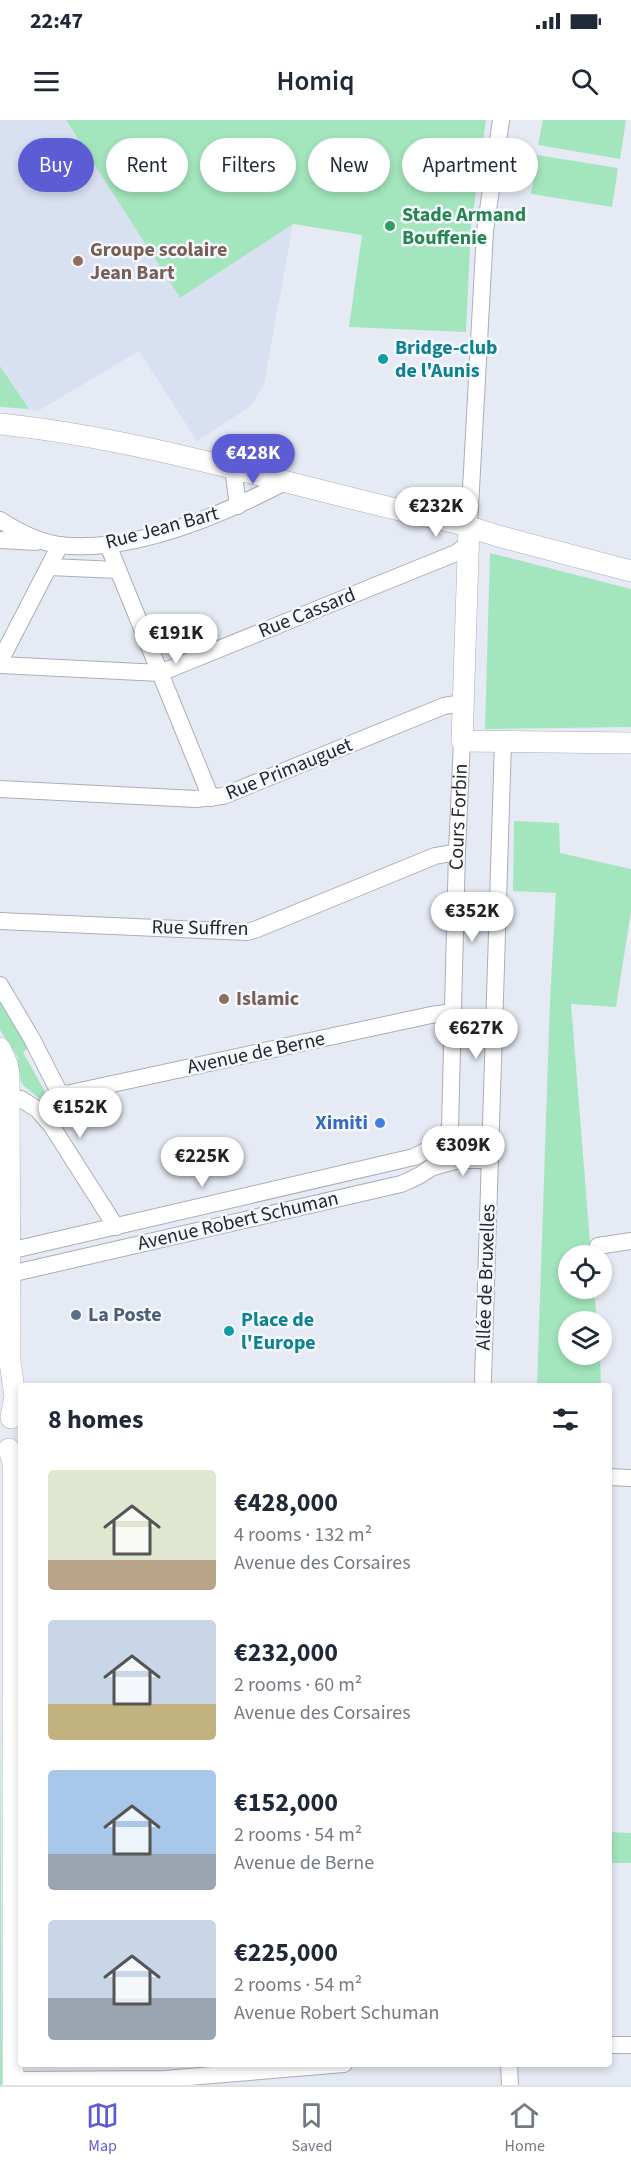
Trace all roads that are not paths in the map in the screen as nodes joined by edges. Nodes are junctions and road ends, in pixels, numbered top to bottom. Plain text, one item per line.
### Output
1 (501, 120) edge
2 (0, 424) edge
3 (233, 468) junction
4 (287, 481) junction
5 (238, 506) junction
6 (0, 520) edge
7 (468, 535) junction
8 (0, 540) edge
9 (54, 544) junction
10 (108, 545) junction
11 (49, 567) junction
12 (118, 570) junction
13 (631, 571) edge
14 (0, 663) edge
15 (160, 673) junction
16 (463, 703) junction
17 (462, 741) junction
18 (503, 742) junction
19 (631, 743) edge
20 (0, 789) edge
21 (211, 798) junction
22 (457, 852) junction
23 (0, 921) edge
24 (0, 985) edge
25 (453, 1012) junction
26 (0, 1048) edge
27 (4, 1097) edge
28 (449, 1135) junction
29 (490, 1153) junction
30 (432, 1168) junction
31 (116, 1227) junction
32 (631, 1241) edge
33 (605, 1245) edge
34 (9, 1251) junction
35 (10, 1274) junction
36 (10, 1362) junction
37 (483, 1380) dead end
38 (0, 1396) edge
39 (5, 1414) edge
40 (3, 1455) edge
41 (612, 1477) edge
42 (631, 1478) edge
43 (6, 1669) edge
44 (17, 1814) edge
45 (612, 2045) edge
46 (631, 2045) edge
47 (300, 2067) edge
48 (509, 2067) edge
49 (13, 2082) edge
50 (510, 2085) edge

1 - 7 street
2 - 3 street
3 - 4 street
3 - 5 street
4 - 5 street, Rue Jean Bart
4 - 7 street
5 - 10 street, Rue Jean Bart
6 - 9 street, Rue Jean Bart
7 - 13 street
7 - 15 street, Rue Cassard
7 - 16 street, Cours Forbin
8 - 9 street
9 - 10 street, Rue Jean Bart
9 - 11 street
10 - 12 street
11 - 12 street
11 - 14 street
12 - 15 street
14 - 15 street, Rue Cassard
15 - 21 street
16 - 17 street, Cours Forbin
16 - 21 street, Rue Primauguet
17 - 18 street
17 - 22 street, Cours Forbin
18 - 19 street
18 - 29 street, Allée de Bruxelles
20 - 21 street, Rue Primauguet
22 - 23 street, Rue Suffren
22 - 25 street, Cours Forbin
24 - 25 street, Avenue de Berne
25 - 28 street, Cours Forbin
26 - 27 street
27 - 31 street
27 - 34 street
28 - 29 street
28 - 30 street, Avenue Robert Schuman
28 - 31 street, Avenue Robert Schuman
29 - 30 street
29 - 37 street, Allée de Bruxelles
30 - 35 street, Avenue Robert Schuman
31 - 34 street, Avenue Robert Schuman
32 - 33 street
34 - 35 street
35 - 36 street
36 - 38 street
36 - 39 street
39 - 40 street
40 - 43 street
41 - 42 street
43 - 44 street
44 - 49 street
45 - 46 street
47 - 49 street
48 - 50 street

